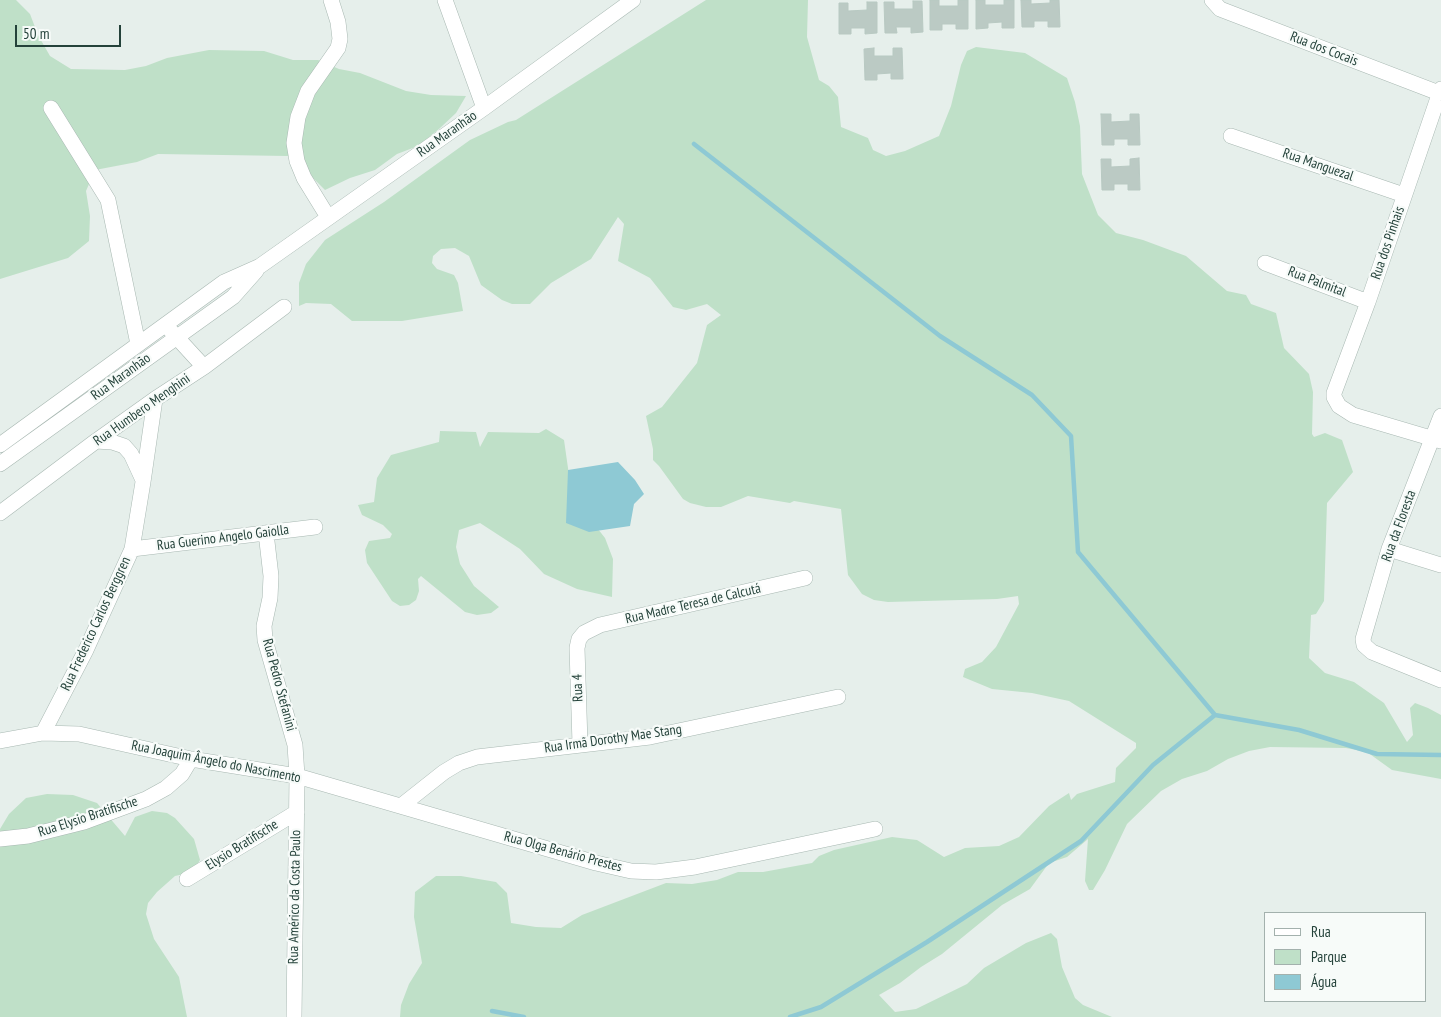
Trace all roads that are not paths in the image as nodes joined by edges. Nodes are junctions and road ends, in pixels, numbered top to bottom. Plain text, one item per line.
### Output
1 (331, 0) edge
2 (445, 0) edge
3 (633, 0) edge
4 (1212, 0) edge
5 (1440, 91) edge
6 (51, 108) dead end
7 (484, 108) junction
8 (1231, 136) dead end
9 (1404, 195) junction
10 (328, 217) junction
11 (1265, 263) dead end
12 (260, 266) junction
13 (1368, 302) junction
14 (284, 307) dead end
15 (165, 324) junction
16 (176, 338) junction
17 (138, 344) junction
18 (204, 367) junction
19 (155, 399) junction
20 (1441, 416) edge
21 (1437, 439) edge
22 (96, 441) junction
23 (0, 445) edge
24 (0, 464) edge
25 (143, 482) junction
26 (0, 513) edge
27 (315, 527) dead end
28 (266, 533) junction
29 (132, 549) junction
30 (1389, 549) junction
31 (1441, 565) edge
32 (804, 578) dead end
33 (584, 633) joint
34 (1441, 680) edge
35 (838, 698) dead end
36 (43, 733) junction
37 (0, 741) edge
38 (580, 744) junction
39 (191, 759) junction
40 (297, 776) junction
41 (400, 806) junction
42 (296, 812) junction
43 (875, 829) dead end
44 (0, 839) edge
45 (187, 879) dead end
46 (294, 1017) edge

1 - 10 street
2 - 7 street
3 - 7 street, Rua Maranhão
4 - 5 street, Rua dos Cocais
5 - 9 street, Rua dos Pinhais
6 - 17 street
7 - 10 street, Rua Maranhão
8 - 9 street, Rua Manguezal
9 - 13 street, Rua dos Pinhais
10 - 12 street, Rua Maranhão
11 - 13 street, Rua Palmital
12 - 15 street, Rua Maranhão
12 - 16 street, Rua Maranhão
13 - 21 street, Rua dos Pinhais
14 - 18 street, Rua Humbero Menghini
15 - 16 street
15 - 17 street, Rua Maranhão
16 - 18 street
16 - 24 street, Rua Maranhão
17 - 23 street, Rua Maranhão
18 - 19 street, Rua Humbero Menghini
19 - 22 street, Rua Humbero Menghini
19 - 25 street, Rua Frederico Carlos Berggren
20 - 21 street, Rua da Floresta
21 - 30 street, Rua da Floresta
22 - 25 street
22 - 26 street, Rua Humbero Menghini
25 - 29 street, Rua Frederico Carlos Berggren
27 - 28 street, Rua Guerino Angelo Gaiolla
28 - 29 street, Rua Guerino Angelo Gaiolla
28 - 40 street, Rua Pedro Stefanini
29 - 36 street, Rua Frederico Carlos Berggren
30 - 31 street
30 - 34 street, Rua da Floresta
32 - 33 street, Rua Madre Teresa de Calcutá
33 - 38 street, Rua 4
35 - 38 street, Rua Irmã Dorothy Mae Stang
36 - 37 street, Rua Joaquim Ângelo do Nascimento
36 - 39 street, Rua Joaquim Ângelo do Nascimento
38 - 41 street, Rua Irmã Dorothy Mae Stang
39 - 40 street, Rua Joaquim Ângelo do Nascimento
39 - 44 street, Rua Elysio Bratifische
40 - 41 street, Rua Joaquim Ângelo do Nascimento
40 - 42 street, Rua Américo da Costa Paulo
41 - 43 street, Rua Olga Benário Prestes
42 - 45 street, Elysio Bratifische
42 - 46 street, Rua Américo da Costa Paulo

